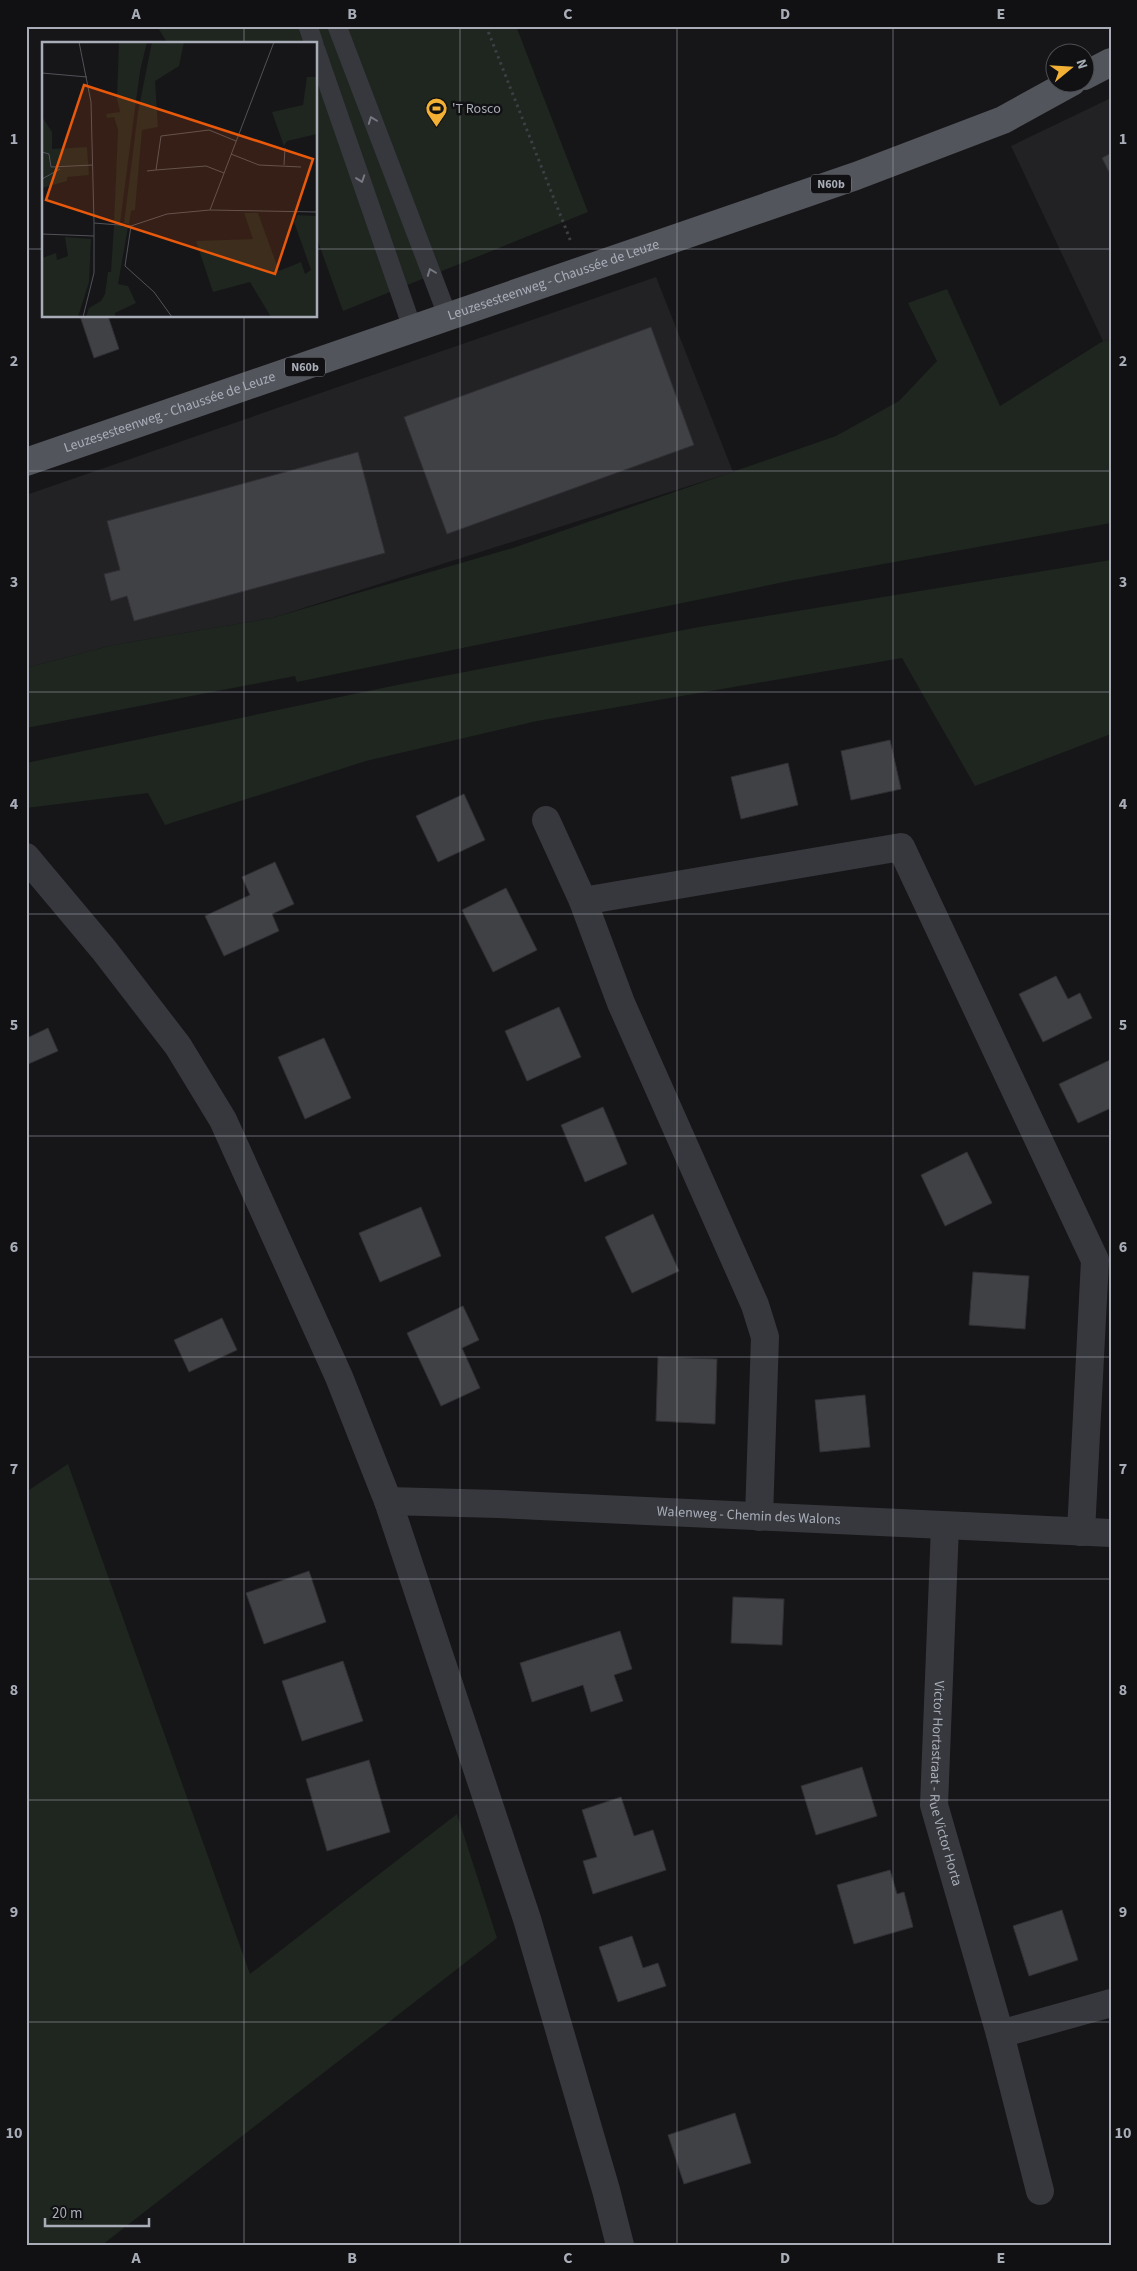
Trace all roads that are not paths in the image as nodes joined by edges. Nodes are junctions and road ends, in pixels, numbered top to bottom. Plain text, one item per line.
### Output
1 (308, 26) edge
2 (337, 26) edge
3 (313, 42) edge
4 (318, 56) edge
5 (1111, 62) edge
6 (1094, 71) edge
7 (1054, 92) edge
8 (448, 317) junction
9 (413, 330) junction
10 (26, 462) edge
11 (546, 820) dead end
12 (26, 857) edge
13 (583, 901) junction
14 (388, 1501) junction
15 (759, 1517) junction
16 (946, 1526) junction
17 (1081, 1532) junction
18 (1111, 1534) edge
19 (1111, 2003) edge
20 (1000, 2034) junction
21 (1040, 2191) dead end
22 (620, 2245) edge

1 - 3 lane
8 -> 2 lane
4 -> 9 lane
5 - 6 main road
7 - 8 main road, Leuzesesteenweg - Chaussée de Leuze / N60b
8 - 9 main road, Leuzesesteenweg - Chaussée de Leuze / N60b
9 - 10 main road, Leuzesesteenweg - Chaussée de Leuze / N60b
11 - 13 street
12 - 14 street
13 - 15 street
13 - 17 street
14 - 15 street, Walenweg - Chemin des Walons
14 - 22 street
15 - 16 street, Walenweg - Chemin des Walons
16 - 17 street, Walenweg - Chemin des Walons
16 - 20 street, Victor Hortastraat - Rue Victor Horta
17 - 18 street, Walenweg - Chemin des Walons
19 - 20 street
20 - 21 street, Victor Hortastraat - Rue Victor Horta

